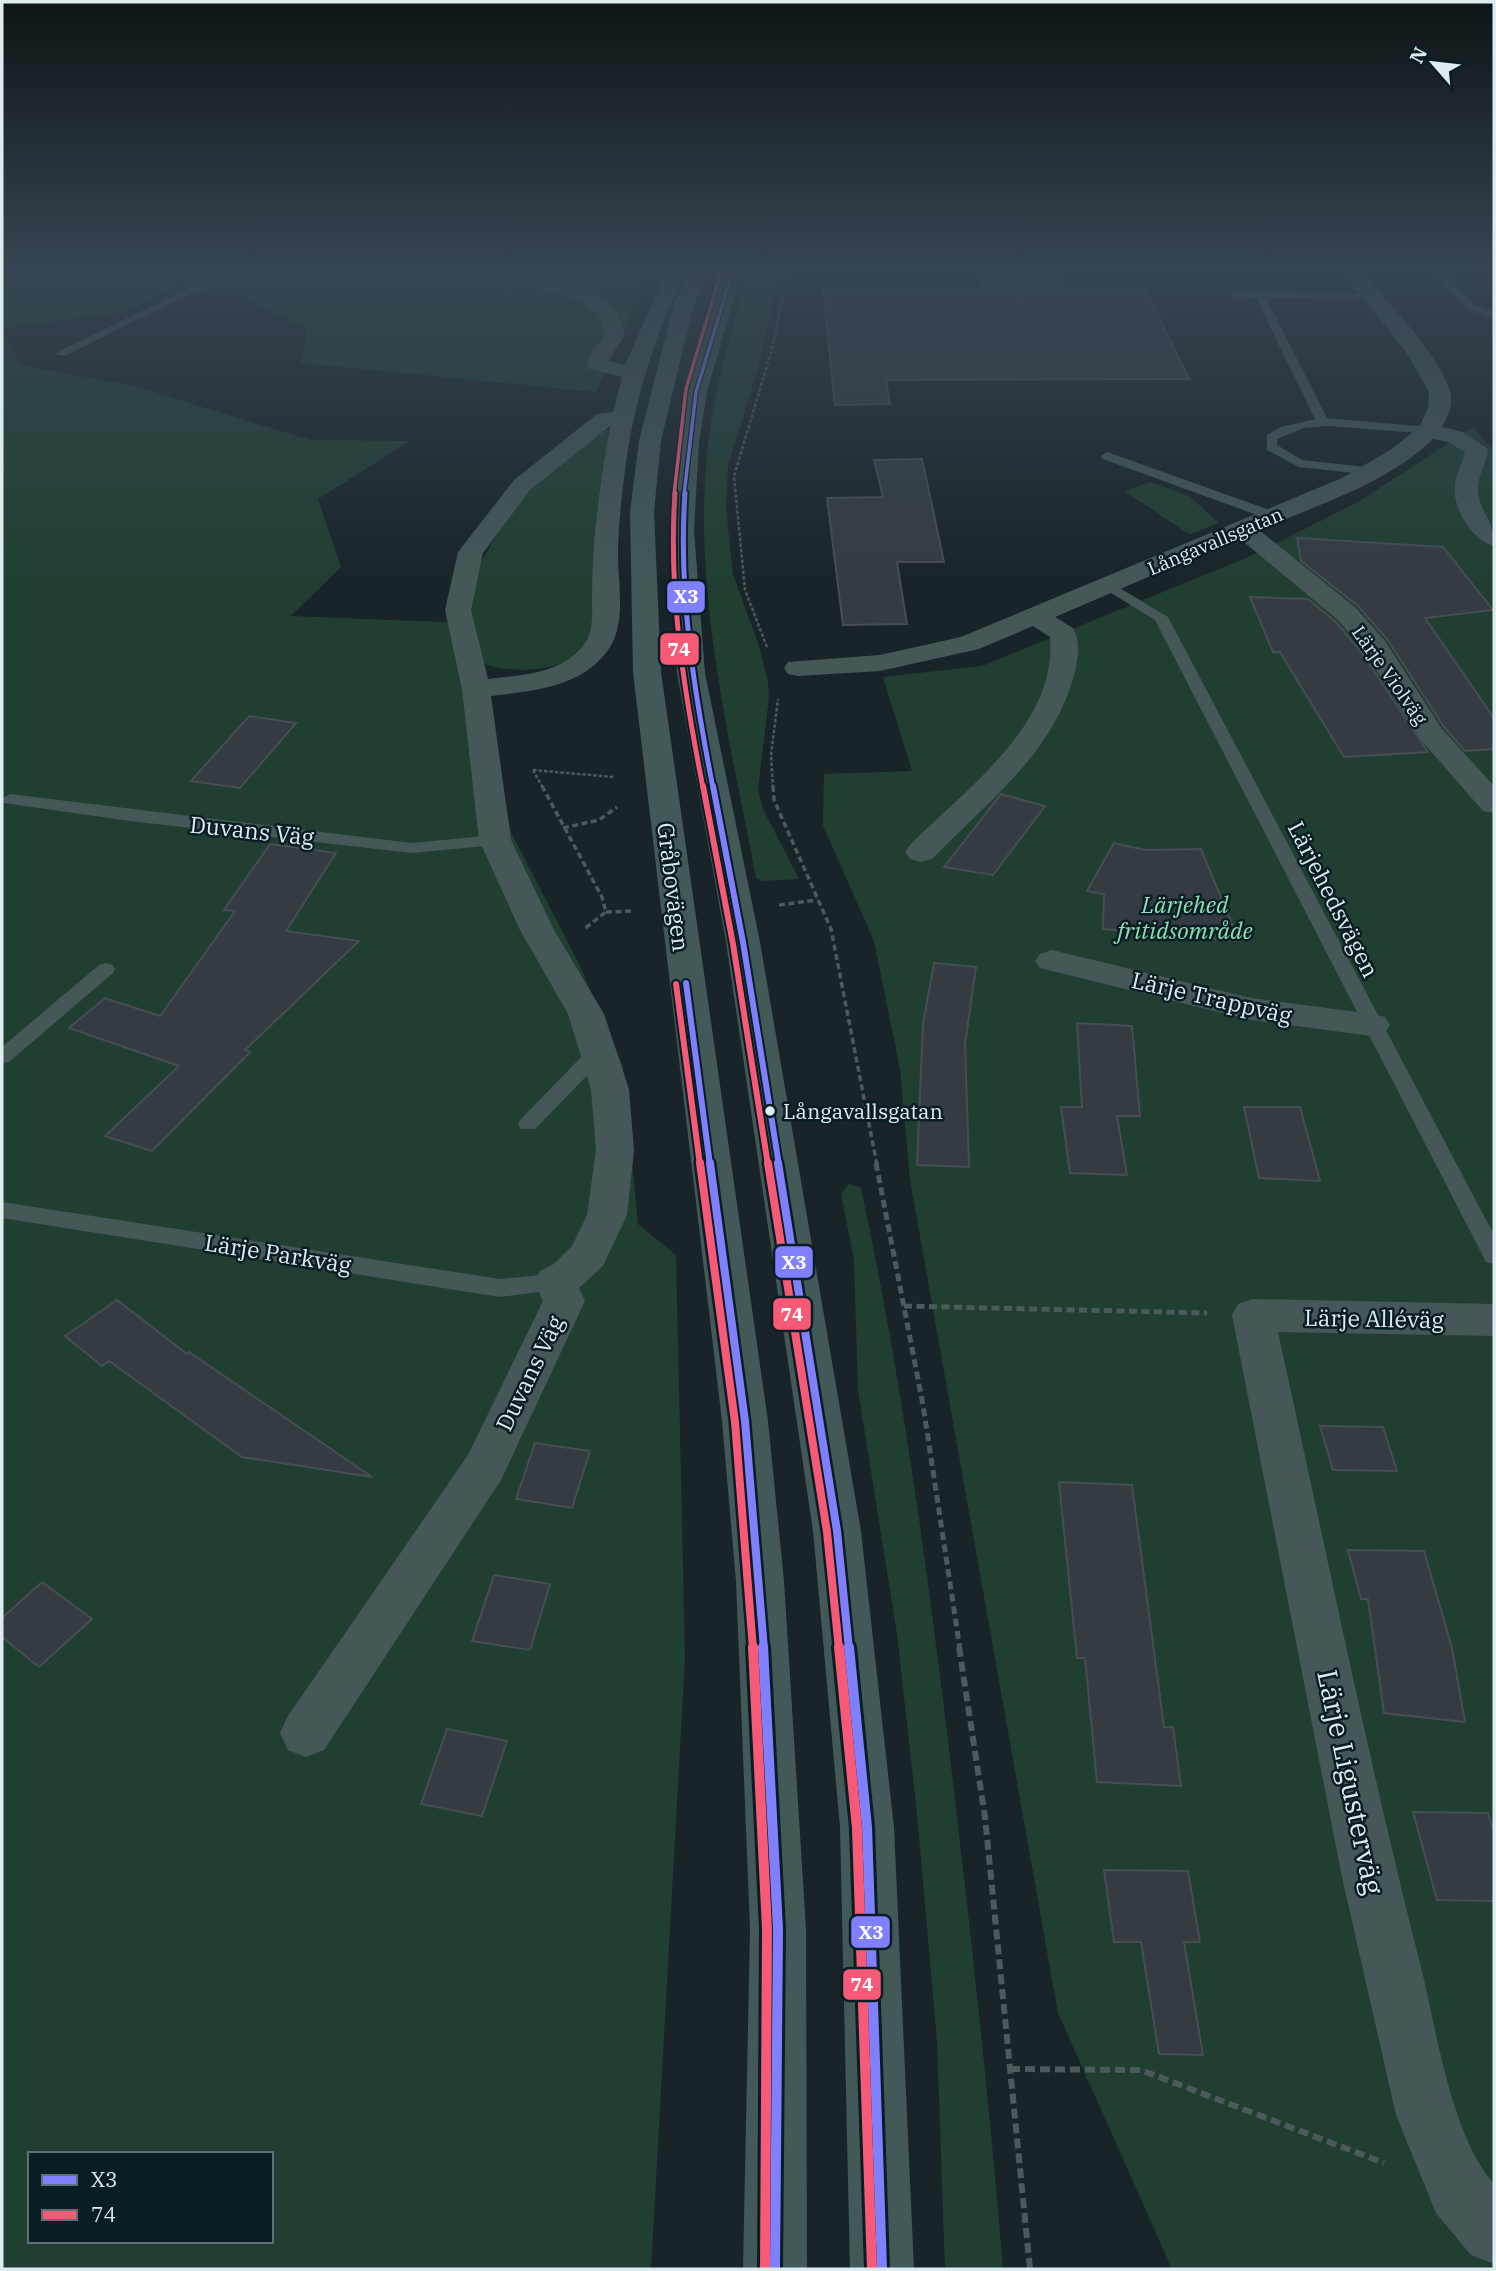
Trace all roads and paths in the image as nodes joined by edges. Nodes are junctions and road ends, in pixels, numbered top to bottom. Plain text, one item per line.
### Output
1 (629, 372) edge
2 (667, 372) edge
3 (702, 372) edge
4 (765, 372) edge
5 (1298, 372) edge
6 (1429, 372) edge
7 (634, 373) joint
8 (622, 418) junction
9 (1323, 423) junction
10 (1429, 431) junction
11 (1107, 456) dead end
12 (1371, 471) junction
13 (1471, 473) junction
14 (1494, 481) edge
15 (1273, 516) junction
16 (1243, 529) junction
17 (1494, 539) edge
18 (1108, 585) junction
19 (1034, 615) junction
20 (769, 652) dead end
21 (798, 668) dead end
22 (476, 689) junction
23 (779, 691) dead end
24 (484, 759) junction
25 (533, 770) junction
26 (613, 778) dead end
27 (10, 799) dead end
28 (1494, 804) edge
29 (617, 807) dead end
30 (563, 828) junction
31 (495, 840) junction
32 (921, 852) dead end
33 (817, 900) junction
34 (777, 905) dead end
35 (644, 911) dead end
36 (607, 912) junction
37 (550, 950) junction
38 (1052, 961) dead end
39 (106, 969) dead end
40 (1372, 1026) junction
41 (598, 1052) junction
42 (2, 1057) edge
43 (528, 1124) dead end
44 (2, 1210) edge
45 (1494, 1256) edge
46 (555, 1282) junction
47 (904, 1306) junction
48 (1253, 1315) junction
49 (1494, 1320) edge
50 (306, 1733) dead end
51 (1010, 2069) junction
52 (1458, 2191) junction
53 (1494, 2232) edge
54 (775, 2269) edge
55 (882, 2269) edge
56 (1030, 2269) edge

1 - 7 street
2 - 54 main road, Gråbovägen
3 - 55 main road
4 - 20 path
5 - 9 lane
6 - 10 street
7 - 8 street
8 - 22 street, Duvans Väg
8 - 22 street
9 - 10 lane
9 - 12 lane
10 - 12 street, Långavallsgatan
10 - 13 street
11 - 15 lane
12 - 15 street, Långavallsgatan
13 - 14 street
13 - 17 street
15 - 16 street, Långavallsgatan
16 - 18 street, Långavallsgatan
16 - 28 street, Lärje Violväg
18 - 19 street, Långavallsgatan
18 - 40 lane, Lärjehedsvägen
19 - 21 street, Långavallsgatan
19 - 32 street
22 - 24 street, Duvans Väg
23 - 33 path
24 - 25 path
24 - 31 street, Duvans Väg
25 - 26 path
25 - 30 path
27 - 31 lane, Duvans Väg
29 - 30 path
30 - 36 path
31 - 37 street, Duvans Väg
33 - 34 path
33 - 47 path
35 - 36 path
36 - 37 path
37 - 41 street, Duvans Väg
38 - 40 street, Lärje Trappväg
39 - 42 lane
40 - 45 lane, Lärjehedsvägen
41 - 43 lane
41 - 46 street, Duvans Väg
44 - 46 lane, Lärje Parkväg
46 - 50 street, Duvans Väg
47 - 48 path
47 - 51 path
48 - 49 street, Lärje Alléväg
48 - 52 street, Lärje Ligusterväg
51 - 52 path
51 - 56 path
52 - 53 street, Lärje Ligusterväg

